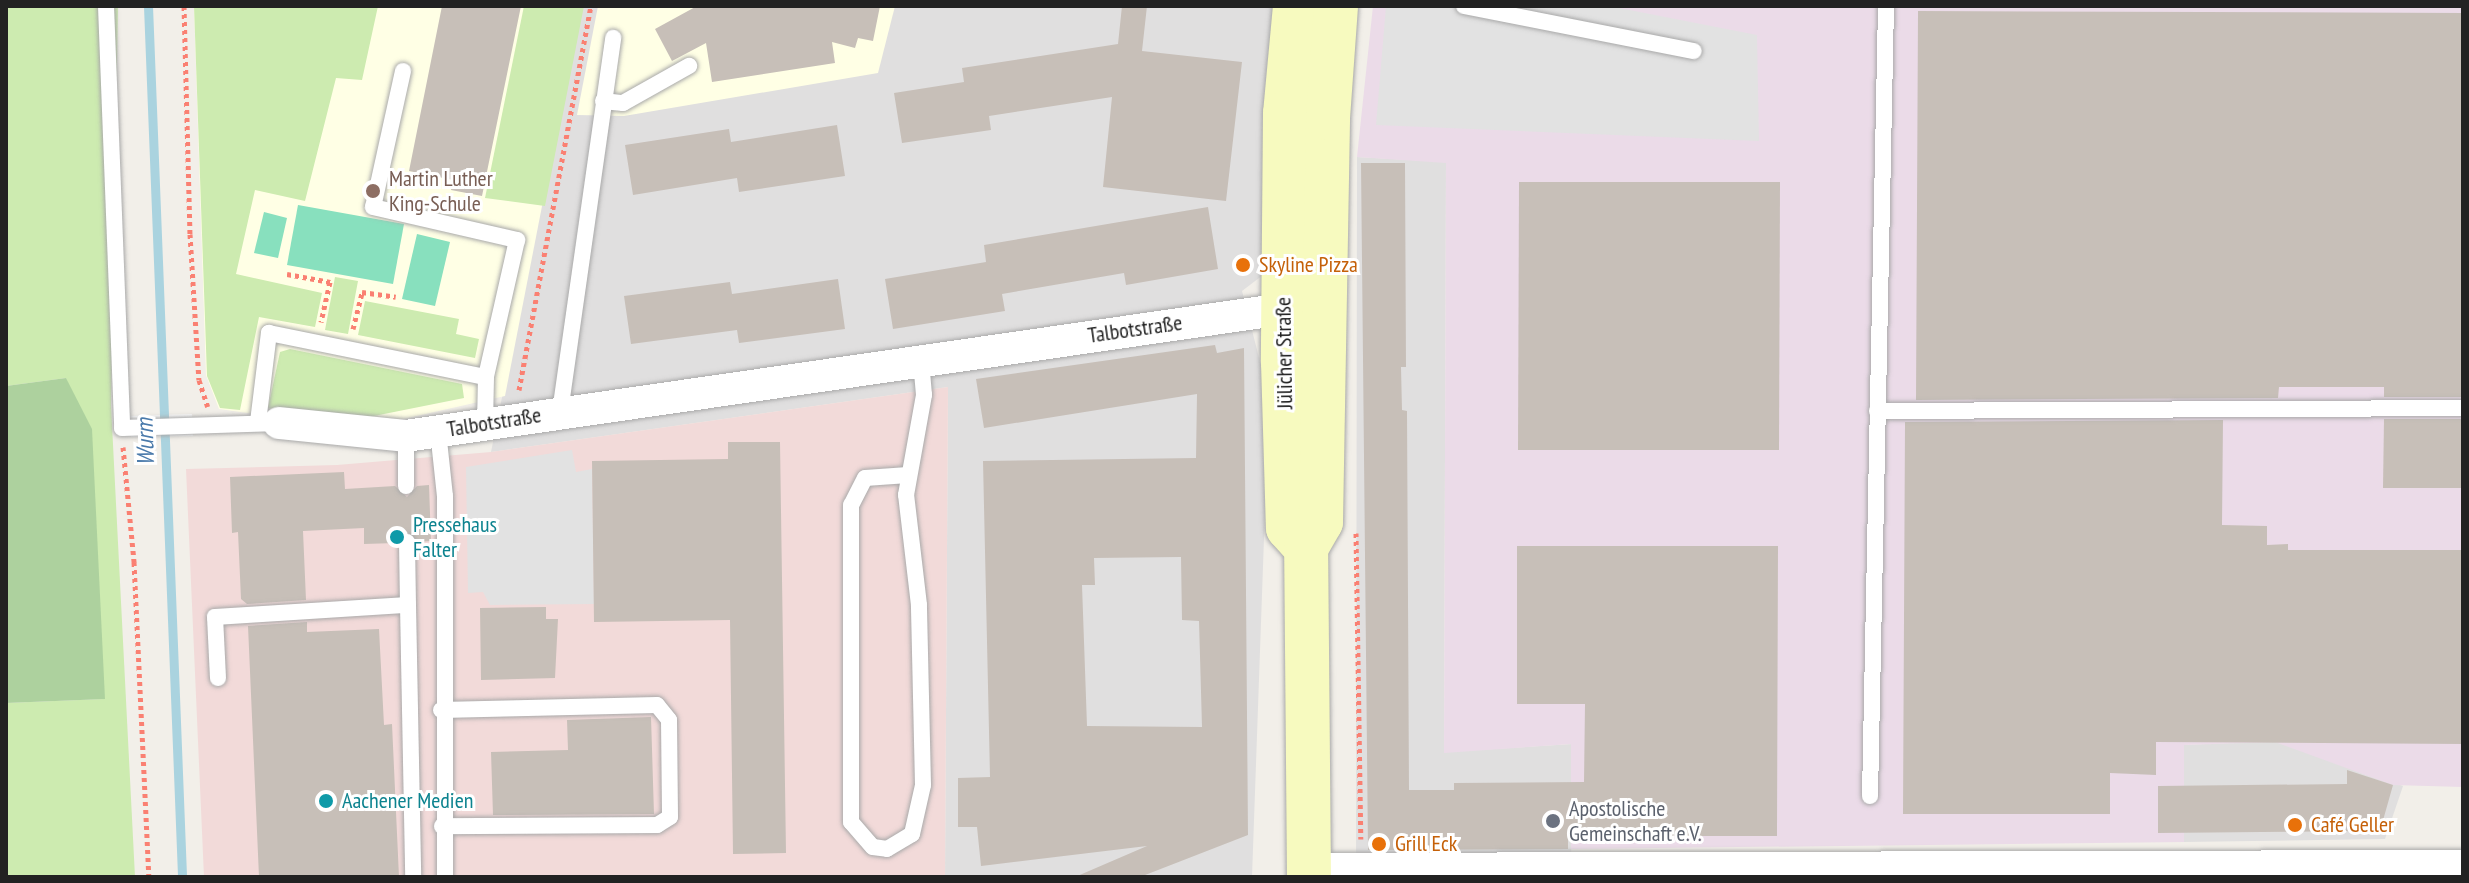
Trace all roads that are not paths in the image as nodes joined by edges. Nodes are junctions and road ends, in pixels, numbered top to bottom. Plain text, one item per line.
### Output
1 (106, 6) edge
2 (1295, 6) edge
3 (1336, 6) edge
4 (1464, 6) edge
5 (1886, 6) edge
6 (613, 38) dead end
7 (1694, 51) dead end
8 (689, 66) dead end
9 (403, 71) dead end
10 (603, 101) junction
11 (1303, 308) junction
12 (921, 358) junction
13 (486, 377) junction
14 (2463, 408) edge
15 (1877, 411) junction
16 (560, 412) junction
17 (499, 421) junction
18 (268, 423) junction
19 (438, 431) junction
20 (406, 436) junction
21 (908, 475) junction
22 (406, 486) dead end
23 (407, 542) dead end
24 (408, 605) junction
25 (218, 678) dead end
26 (441, 710) junction
27 (1870, 796) dead end
28 (442, 826) junction
29 (2463, 866) edge
30 (1730, 870) edge
31 (1309, 873) edge
32 (2188, 874) edge
33 (413, 877) edge
34 (445, 877) edge

1 - 18 lane, Talbotstraße
2 - 11 main road, Jülicher Straße
3 - 11 main road, Jülicher Straße
4 - 7 lane
5 - 15 lane
6 - 10 lane
8 - 10 lane
9 - 13 lane
10 - 16 lane
11 - 12 street, Talbotstraße
11 - 31 main road, Jülicher Straße
12 - 16 street, Talbotstraße
12 - 21 lane
13 - 17 lane
13 - 18 lane
14 - 15 lane
15 - 27 lane
16 - 17 street, Talbotstraße
17 - 19 street, Talbotstraße
18 - 20 street, Talbotstraße
19 - 20 street, Talbotstraße
19 - 26 lane
20 - 22 lane
21 - 21 lane
23 - 24 lane
24 - 25 lane
24 - 33 lane
26 - 28 lane
26 - 28 lane
28 - 34 lane
29 - 32 street
30 - 31 street
30 - 32 street

